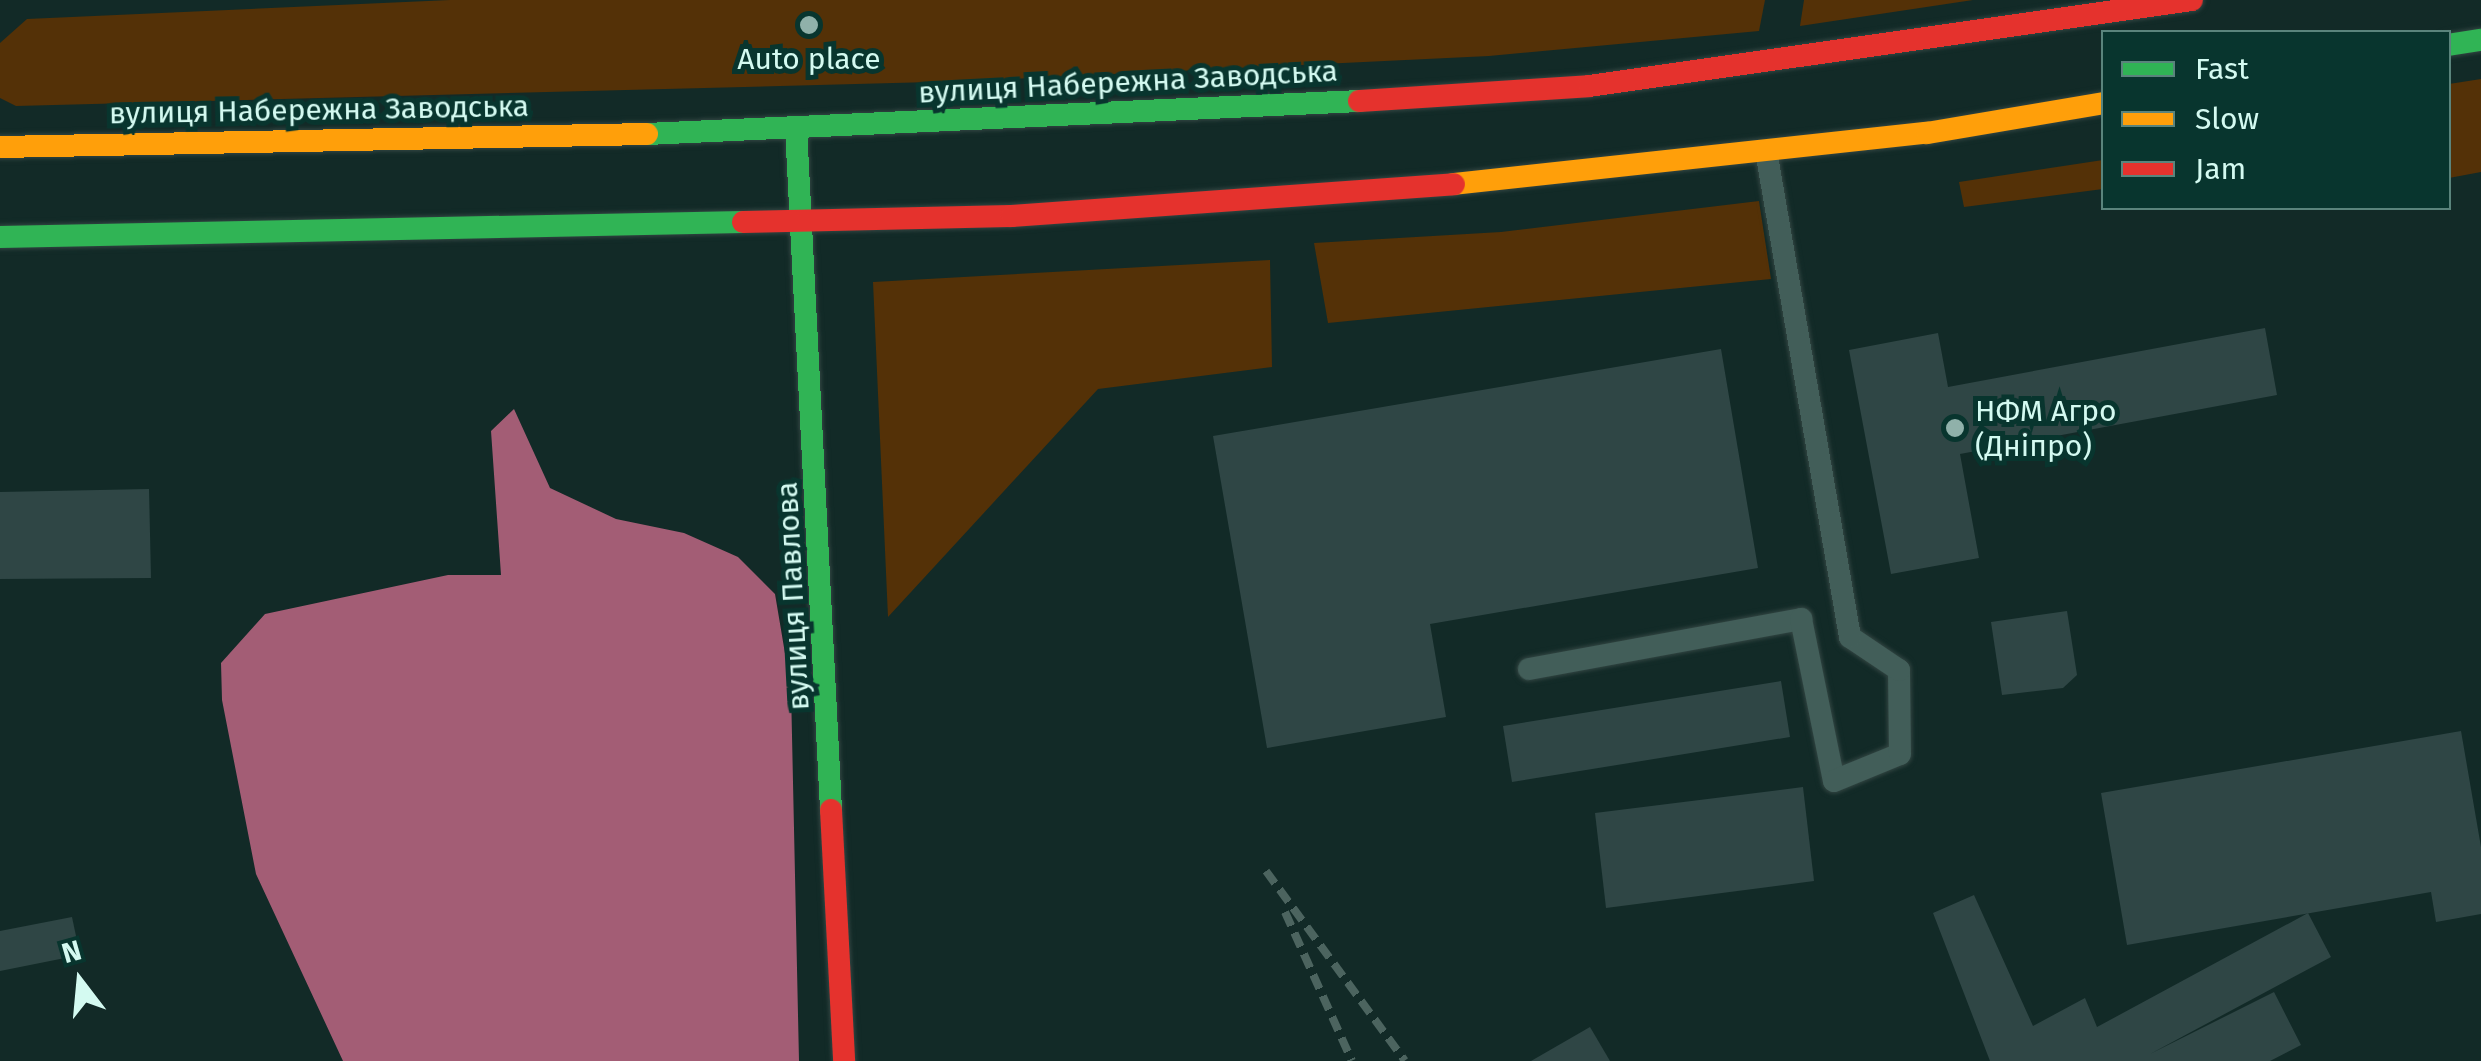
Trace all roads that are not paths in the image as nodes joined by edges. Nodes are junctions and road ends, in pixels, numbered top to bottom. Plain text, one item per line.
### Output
1 (2192, 0) edge
2 (2481, 40) edge
3 (2451, 45) edge
4 (2101, 104) edge
5 (796, 128) junction
6 (0, 146) edge
7 (1766, 153) junction
8 (801, 222) junction
9 (0, 237) edge
10 (1529, 669) dead end
11 (844, 1061) edge

1 - 5 main road, вулиця Набережна Заводська
2 - 3 main road
4 - 7 main road
5 - 6 main road, вулиця Набережна Заводська
5 - 8 main road, вулиця Павлова
7 - 8 main road
7 - 10 lane
8 - 9 main road
8 - 11 main road, вулиця Павлова

